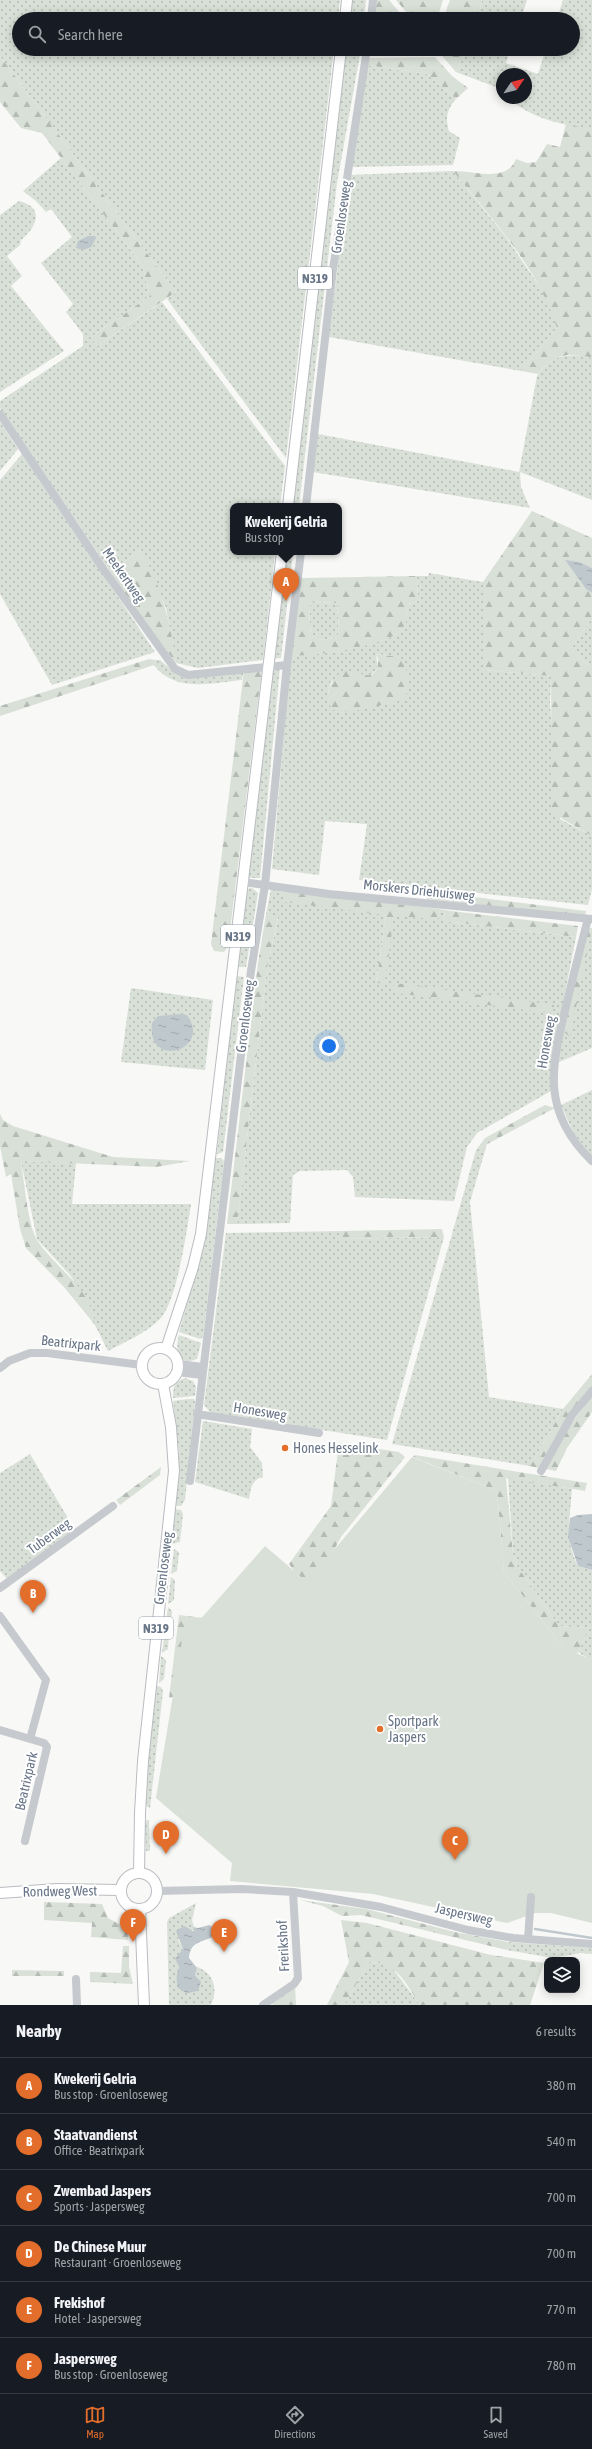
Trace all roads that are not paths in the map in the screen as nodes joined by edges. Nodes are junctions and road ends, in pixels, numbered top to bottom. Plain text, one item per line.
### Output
1 (347, 0) edge
2 (373, 0) edge
3 (346, 12) edge
4 (372, 12) edge
5 (341, 56) edge
6 (366, 56) edge
7 (0, 414) edge
8 (288, 503) edge
9 (306, 503) edge
10 (282, 555) edge
11 (301, 555) edge
12 (287, 665) junction
13 (269, 666) junction
14 (243, 882) junction
15 (265, 885) junction
16 (590, 919) edge
17 (592, 1161) edge
18 (166, 1349) junction
19 (142, 1364) junction
20 (0, 1368) edge
21 (178, 1368) junction
22 (203, 1371) junction
23 (163, 1384) junction
24 (592, 1391) edge
25 (197, 1414) junction
26 (320, 1433) dead end
27 (540, 1471) dead end
28 (190, 1482) dead end
29 (113, 1506) dead end
30 (0, 1588) edge
31 (0, 1616) edge
32 (0, 1730) edge
33 (30, 1739) junction
34 (25, 1841) dead end
35 (140, 1873) junction
36 (121, 1890) junction
37 (157, 1891) junction
38 (293, 1892) junction
39 (0, 1893) edge
40 (531, 1897) dead end
41 (140, 1909) junction
42 (528, 1939) junction
43 (592, 1944) edge
44 (76, 1979) dead end
45 (77, 2005) edge
46 (144, 2005) edge
47 (263, 2005) edge

1 - 3 main road
2 - 4 street
5 - 8 main road, Groenloseweg / N319
6 - 9 street, Groenloseweg
7 - 13 street, Meekertweg
10 - 13 main road, Groenloseweg / N319
11 - 12 street, Groenloseweg
12 - 13 street
12 - 15 street, Groenloseweg
13 - 14 main road, Groenloseweg / N319
14 - 15 street, Morskers Driehuisweg
14 - 18 main road, Groenloseweg / N319
15 - 16 street, Morskers Driehuisweg
15 - 22 street, Groenloseweg
16 - 17 street, Honesweg
18 - 19 main road
18 - 21 main road
19 - 20 street, Beatrixpark
19 - 23 main road
21 - 22 street
21 - 23 main road
22 - 25 street, Groenloseweg
23 - 35 main road, Groenloseweg / N319
24 - 27 street
25 - 26 street, Honesweg
25 - 28 street, Groenloseweg
29 - 30 street, Tuberweg
31 - 33 street, Beatrixpark
32 - 33 street, Beatrixpark
33 - 34 street, Beatrixpark
35 - 36 main road
35 - 37 main road
36 - 39 main road, Rondweg West
36 - 41 main road
37 - 38 street, Jaspersweg
37 - 41 main road
38 - 42 street, Jaspersweg
38 - 47 street, Frerikshof
40 - 42 street
41 - 46 main road
42 - 43 street, Jaspersweg
44 - 45 street

